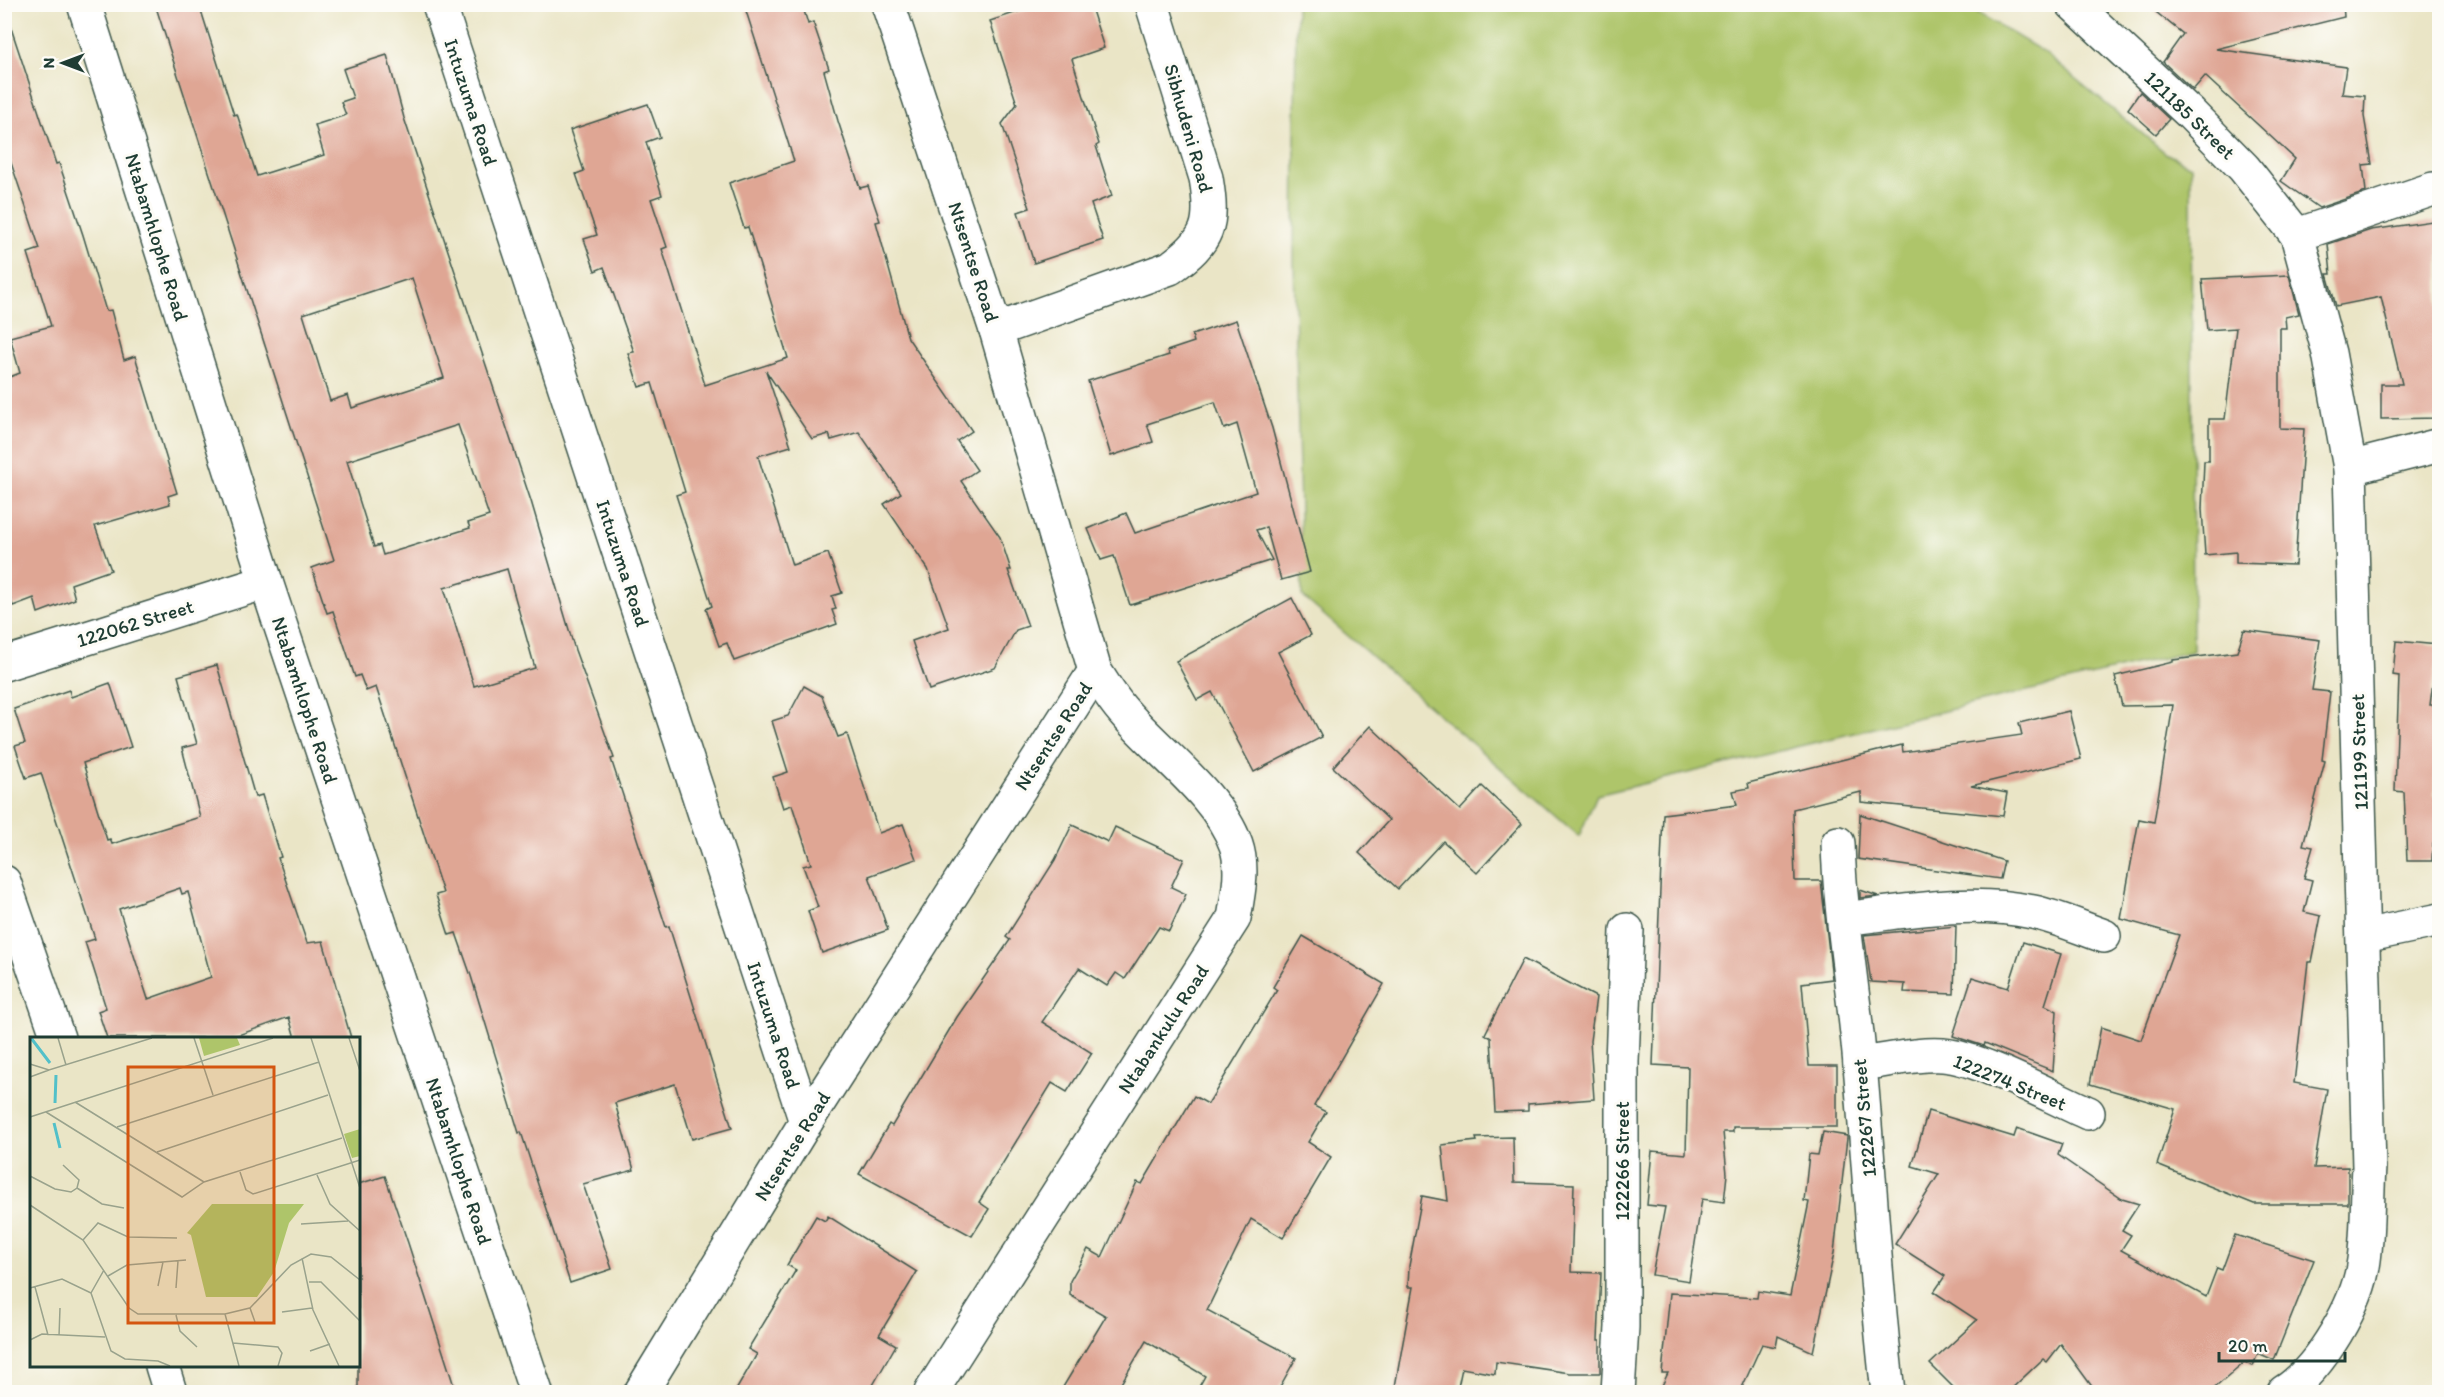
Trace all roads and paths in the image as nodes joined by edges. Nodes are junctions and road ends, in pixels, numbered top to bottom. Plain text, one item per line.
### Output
1 (84, 4) edge
2 (439, 4) edge
3 (888, 4) edge
4 (1152, 4) edge
5 (2073, 4) edge
6 (2433, 189) dead end
7 (2297, 235) junction
8 (996, 330) junction
9 (2439, 445) edge
10 (2350, 468) junction
11 (266, 582) junction
12 (4, 664) edge
13 (1095, 671) junction
14 (1838, 843) dead end
15 (4, 882) edge
16 (1844, 919) junction
17 (2439, 920) edge
18 (1627, 930) dead end
19 (2104, 936) dead end
20 (2364, 936) junction
21 (58, 1037) edge
22 (1860, 1064) junction
23 (2088, 1113) dead end
24 (806, 1122) junction
25 (163, 1367) edge
26 (170, 1392) edge
27 (536, 1392) edge
28 (640, 1392) edge
29 (931, 1392) edge
30 (1618, 1392) edge
31 (1888, 1392) edge
32 (2283, 1392) edge

1 - 11 street, Ntabamhlophe Road
2 - 24 street, Intuzuma Road
3 - 8 street, Ntsentse Road
4 - 8 street, Sibhudeni Road
5 - 7 street, 121185 Street
6 - 7 street
7 - 10 street, 121199 Street
8 - 13 street, Ntsentse Road
9 - 10 street
10 - 20 street, 121199 Street
11 - 12 street, 122062 Street
11 - 27 street, Ntabamhlophe Road
13 - 24 street, Ntsentse Road
13 - 29 street, Ntabankulu Road
14 - 16 street, 122267 Street
15 - 21 street
16 - 19 street
16 - 22 street, 122267 Street
17 - 20 street
18 - 30 street, 122266 Street
20 - 32 street, 121199 Street
22 - 23 street, 122274 Street
22 - 31 street, 122267 Street
24 - 28 street, Ntsentse Road
25 - 26 street

